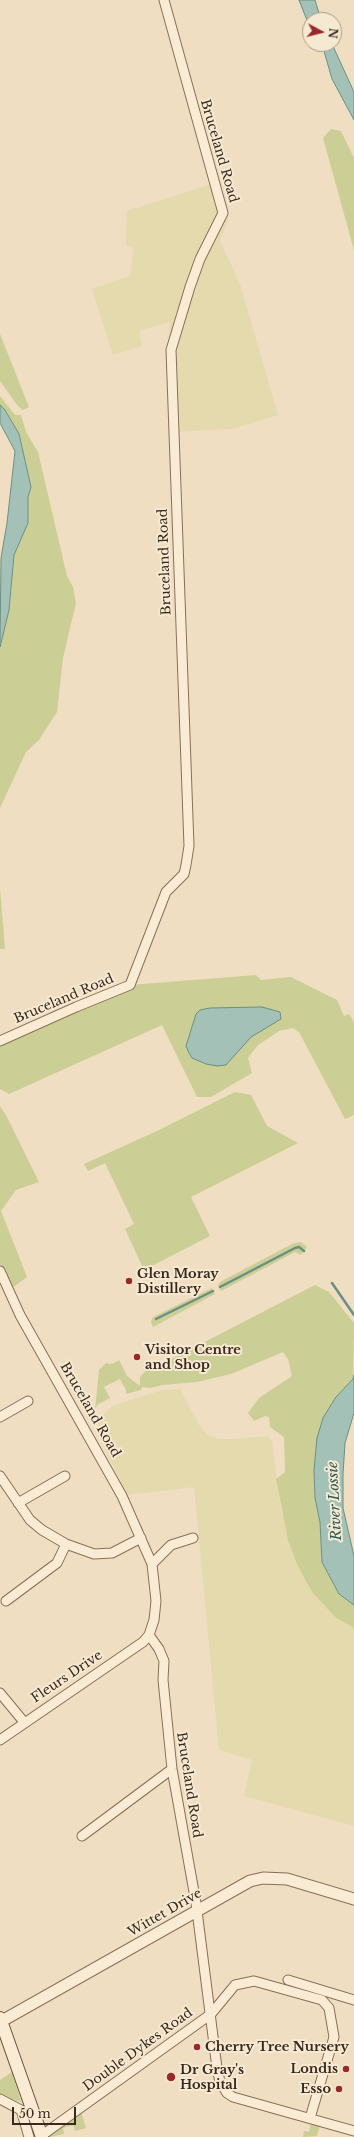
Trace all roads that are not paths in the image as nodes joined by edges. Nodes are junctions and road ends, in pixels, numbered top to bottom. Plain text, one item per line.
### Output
1 (164, 0) edge
2 (0, 1041) edge
3 (0, 1271) edge
4 (28, 1401) dead end
5 (0, 1417) edge
6 (0, 1476) edge
7 (65, 1476) dead end
8 (18, 1503) junction
9 (142, 1538) junction
10 (193, 1538) dead end
11 (66, 1544) junction
12 (152, 1564) junction
13 (6, 1601) dead end
14 (149, 1635) junction
15 (0, 1693) edge
16 (24, 1722) junction
17 (0, 1740) edge
18 (172, 1769) junction
19 (82, 1836) dead end
20 (354, 1899) edge
21 (197, 1911) junction
22 (288, 1980) dead end
23 (354, 2000) edge
24 (211, 2014) junction
25 (0, 2020) edge
26 (0, 2099) edge
27 (310, 2118) junction
28 (354, 2131) edge
29 (37, 2137) edge

1 - 2 street, Bruceland Road
3 - 9 street, Bruceland Road
4 - 5 street
6 - 8 street
7 - 8 street
8 - 11 street
9 - 11 street
9 - 12 street, Bruceland Road
10 - 12 street
11 - 13 street
12 - 14 street, Bruceland Road
14 - 16 street, Fleurs Drive
14 - 18 street, Bruceland Road
15 - 16 street
16 - 17 street, Fleurs Drive
18 - 19 street
18 - 21 street, Bruceland Road
20 - 21 street, Wittet Drive
21 - 24 street, Bruceland Road
21 - 25 street, Wittet Drive
22 - 23 street
24 - 27 street, Bruceland Road
24 - 27 street
24 - 29 street, Double Dykes Road
25 - 29 main road
26 - 29 street
27 - 28 street, Bruceland Road

